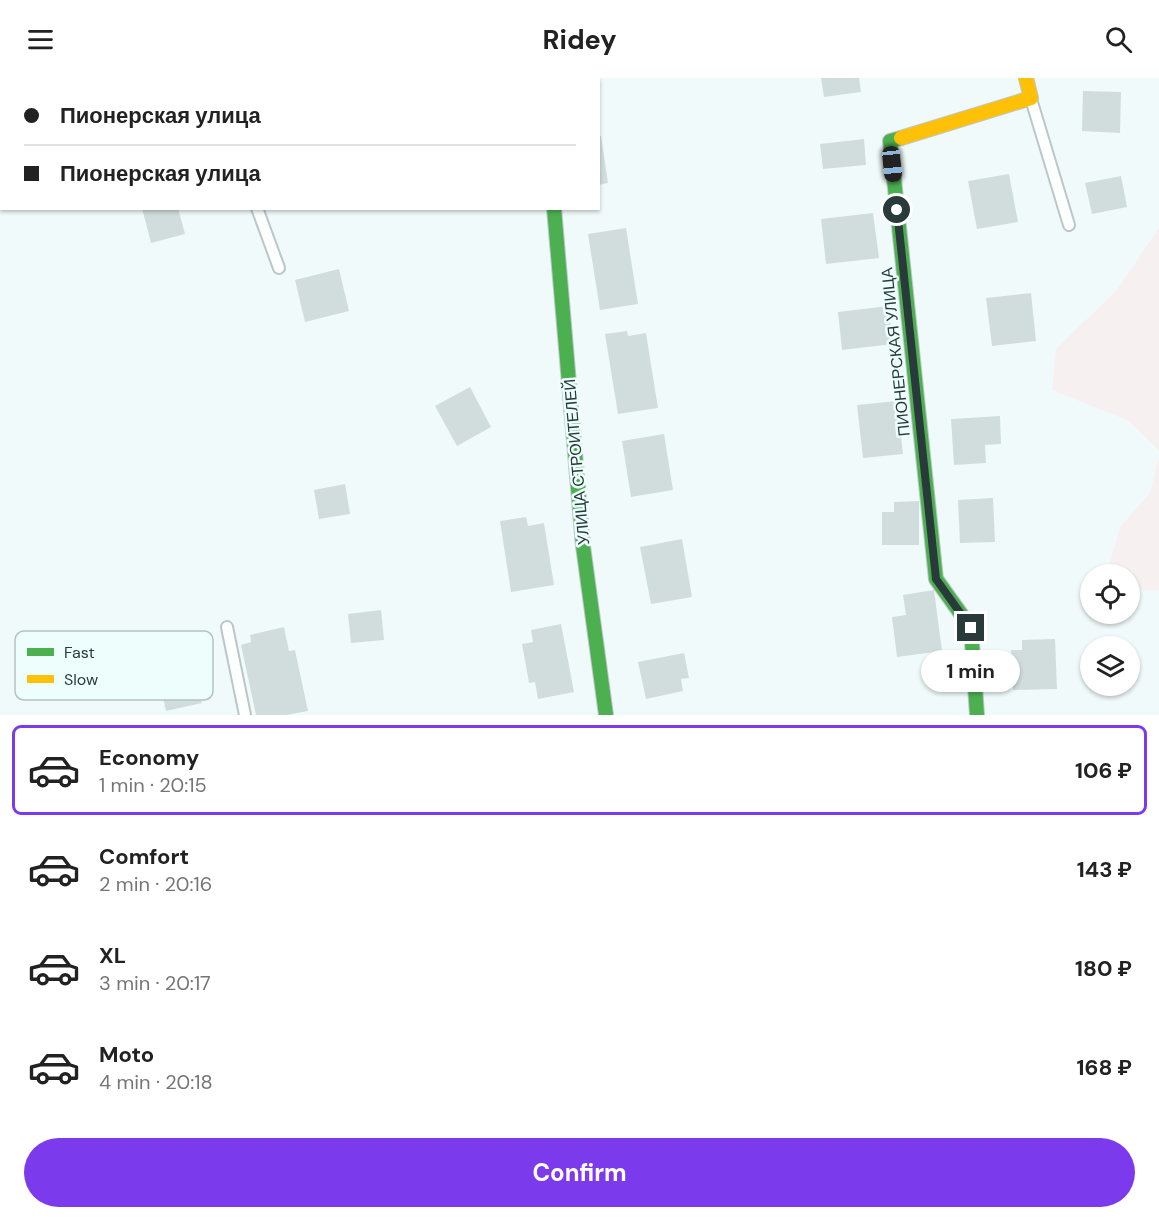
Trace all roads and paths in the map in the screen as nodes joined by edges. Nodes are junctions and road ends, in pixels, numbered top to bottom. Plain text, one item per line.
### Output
1 (1026, 78) edge
2 (1031, 98) junction
3 (258, 210) edge
4 (554, 210) edge
5 (1069, 225) dead end
6 (279, 268) dead end
7 (227, 627) dead end
8 (245, 715) edge
9 (606, 715) edge
10 (977, 715) edge

1 - 2 street
2 - 5 lane
2 - 10 street, ПИОНЕРСКАЯ УЛИЦА
3 - 6 lane
4 - 9 street, УЛИЦА СТРОИТЕЛЕЙ
7 - 8 lane

